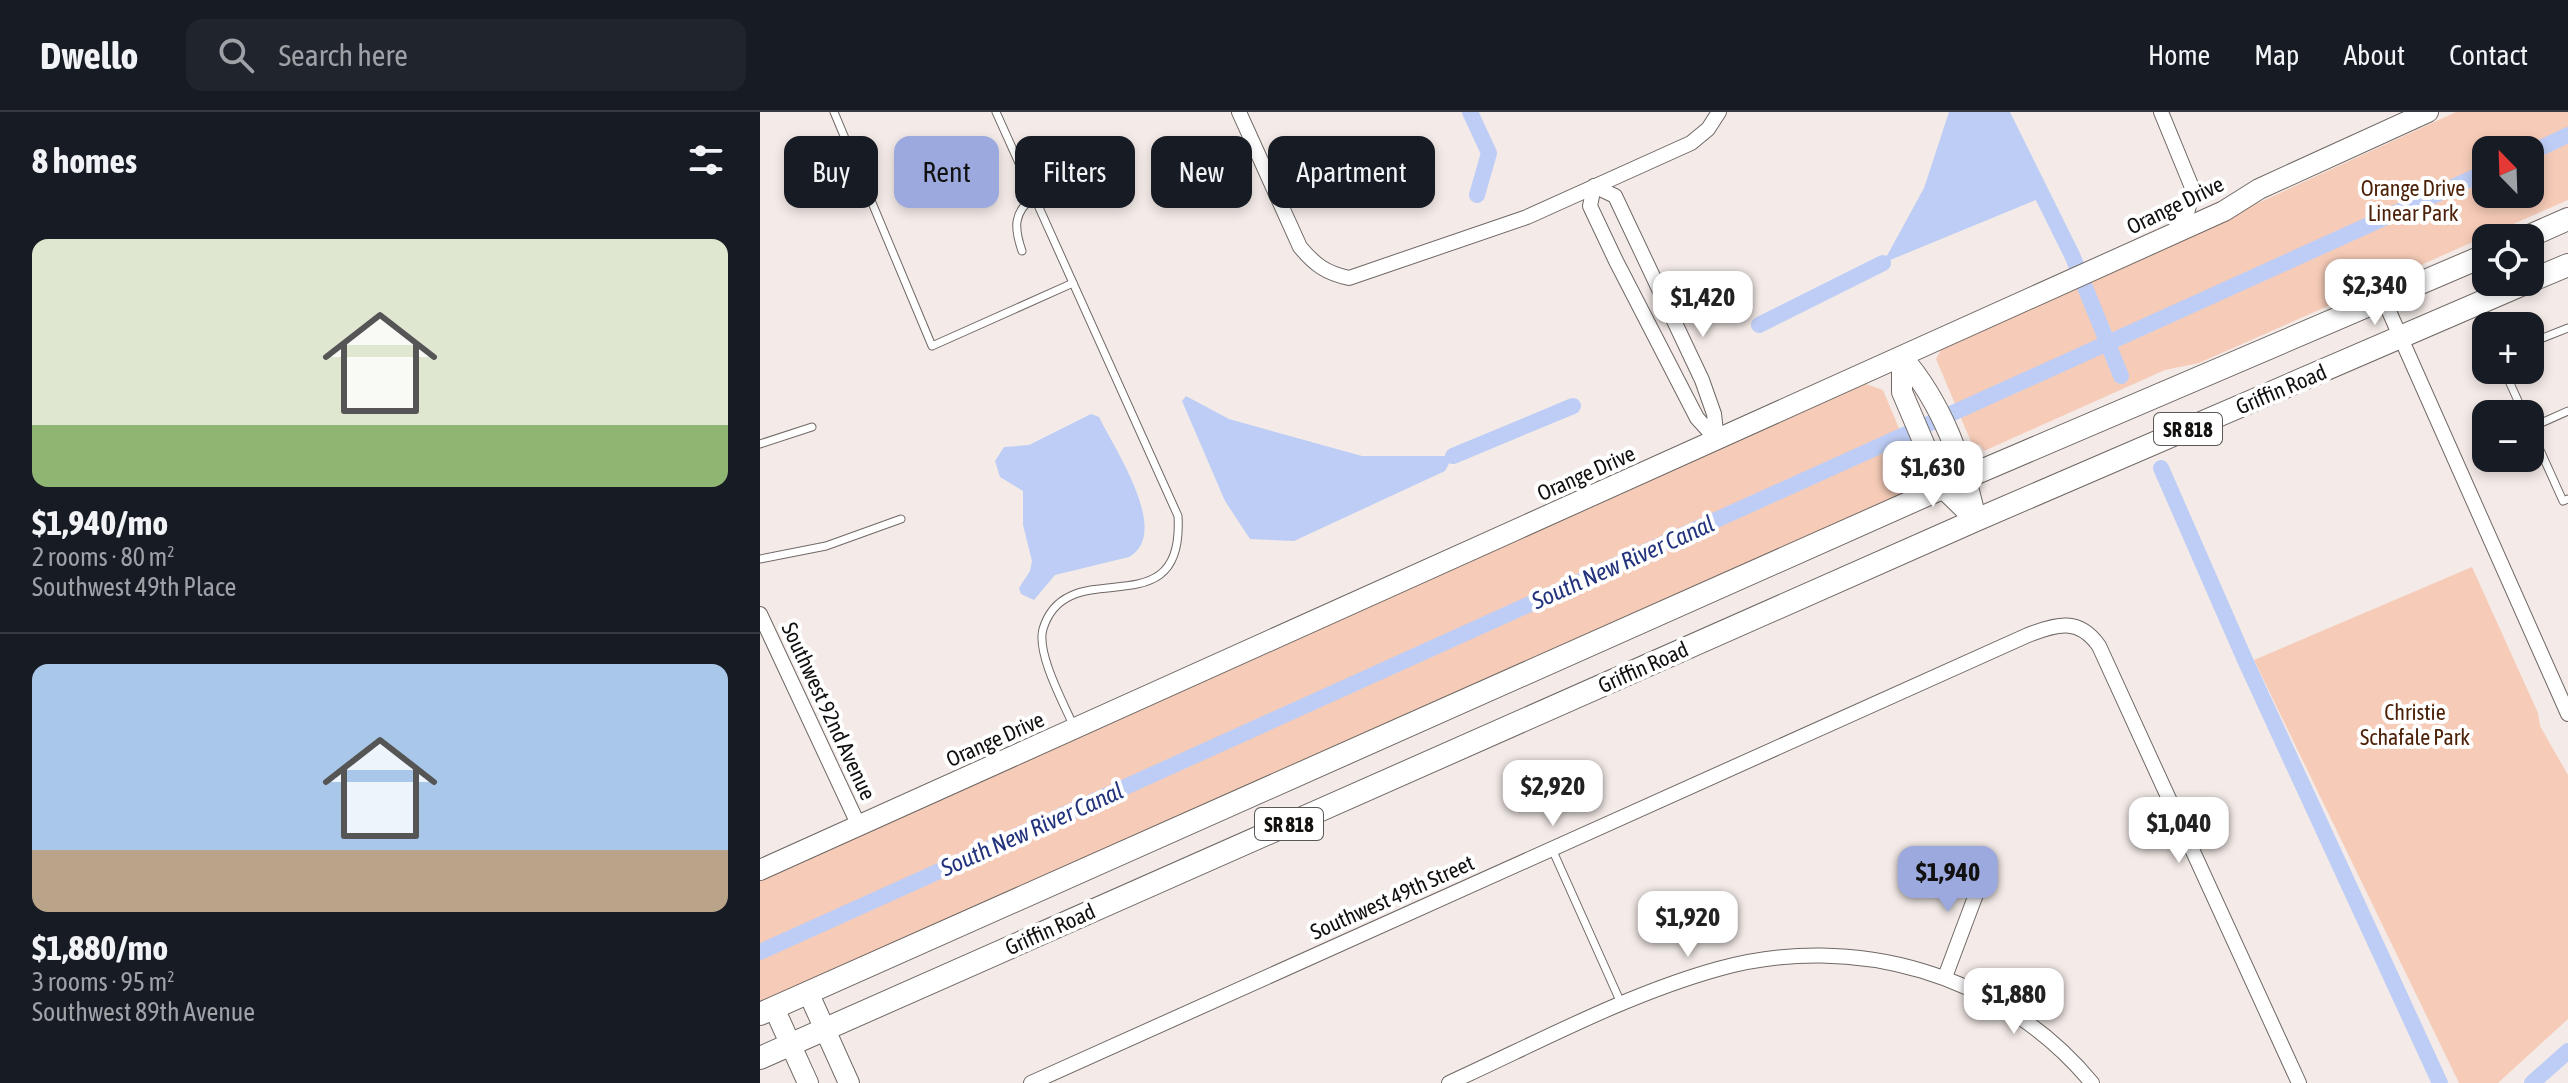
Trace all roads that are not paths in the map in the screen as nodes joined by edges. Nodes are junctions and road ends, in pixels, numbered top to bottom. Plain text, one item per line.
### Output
1 (834, 112) edge
2 (996, 112) edge
3 (1239, 112) edge
4 (1719, 112) edge
5 (2161, 112) edge
6 (2407, 116) edge
7 (1015, 154) edge
8 (1594, 186) junction
9 (1021, 208) edge
10 (1039, 208) edge
11 (2568, 219) edge
12 (2183, 229) junction
13 (2544, 230) edge
14 (1022, 251) dead end
15 (2472, 261) edge
16 (2568, 265) edge
17 (2544, 275) edge
18 (1073, 283) junction
19 (1657, 286) junction
20 (1634, 295) junction
21 (2497, 296) edge
22 (2384, 300) junction
23 (2568, 328) edge
24 (2544, 337) edge
25 (2401, 338) junction
26 (1902, 357) junction
27 (2568, 411) edge
28 (2544, 422) edge
29 (812, 427) dead end
30 (1717, 440) junction
31 (760, 444) edge
32 (2544, 459) edge
33 (1962, 468) junction
34 (1939, 478) junction
35 (2568, 499) edge
36 (901, 519) dead end
37 (1976, 520) junction
38 (760, 559) edge
39 (762, 624) edge
40 (2568, 714) edge
41 (1075, 729) junction
42 (859, 826) junction
43 (1552, 849) junction
44 (1987, 865) dead end
45 (760, 870) edge
46 (1945, 977) junction
47 (808, 992) junction
48 (1622, 1005) junction
49 (767, 1011) edge
50 (824, 1029) junction
51 (791, 1044) junction
52 (760, 1058) edge
53 (808, 1083) edge
54 (849, 1083) edge
55 (1031, 1083) edge
56 (1449, 1083) edge
57 (2092, 1083) edge
58 (2299, 1083) edge

1 - 18 lane
2 - 7 lane
3 - 8 street
4 - 8 street
5 - 12 street
6 - 12 street, Orange Drive
8 - 19 street
8 - 20 street
9 - 14 lane
10 - 18 lane
11 - 13 main road
12 - 26 street, Orange Drive
15 - 22 main road, Griffin Road / SR 818
16 - 17 main road, Griffin Road / SR 818
18 - 41 lane
19 - 20 street
19 - 30 street
20 - 30 street
21 - 25 main road, Griffin Road / SR 818
22 - 25 street
22 - 33 main road, Griffin Road / SR 818
23 - 24 lane
25 - 37 main road, Griffin Road / SR 818
25 - 40 street
26 - 30 street, Orange Drive
26 - 33 street
26 - 34 street
27 - 28 lane
29 - 31 lane
30 - 41 street, Orange Drive
32 - 35 lane
33 - 34 main road, Griffin Road / SR 818
33 - 37 street
34 - 37 street
34 - 47 main road, Griffin Road / SR 818
36 - 38 lane
37 - 50 main road, Griffin Road / SR 818
39 - 42 street, Southwest 92nd Avenue
41 - 42 street, Orange Drive
42 - 45 street, Orange Drive
43 - 48 lane
43 - 55 street, Southwest 49th Street
43 - 58 street, Southwest 49th Street
44 - 46 street
46 - 48 street
46 - 57 street
47 - 49 main road, Griffin Road / SR 818
47 - 50 street
48 - 56 street
49 - 51 street
50 - 51 main road, Griffin Road / SR 818
50 - 54 street
51 - 52 main road, Griffin Road / SR 818
51 - 53 street

